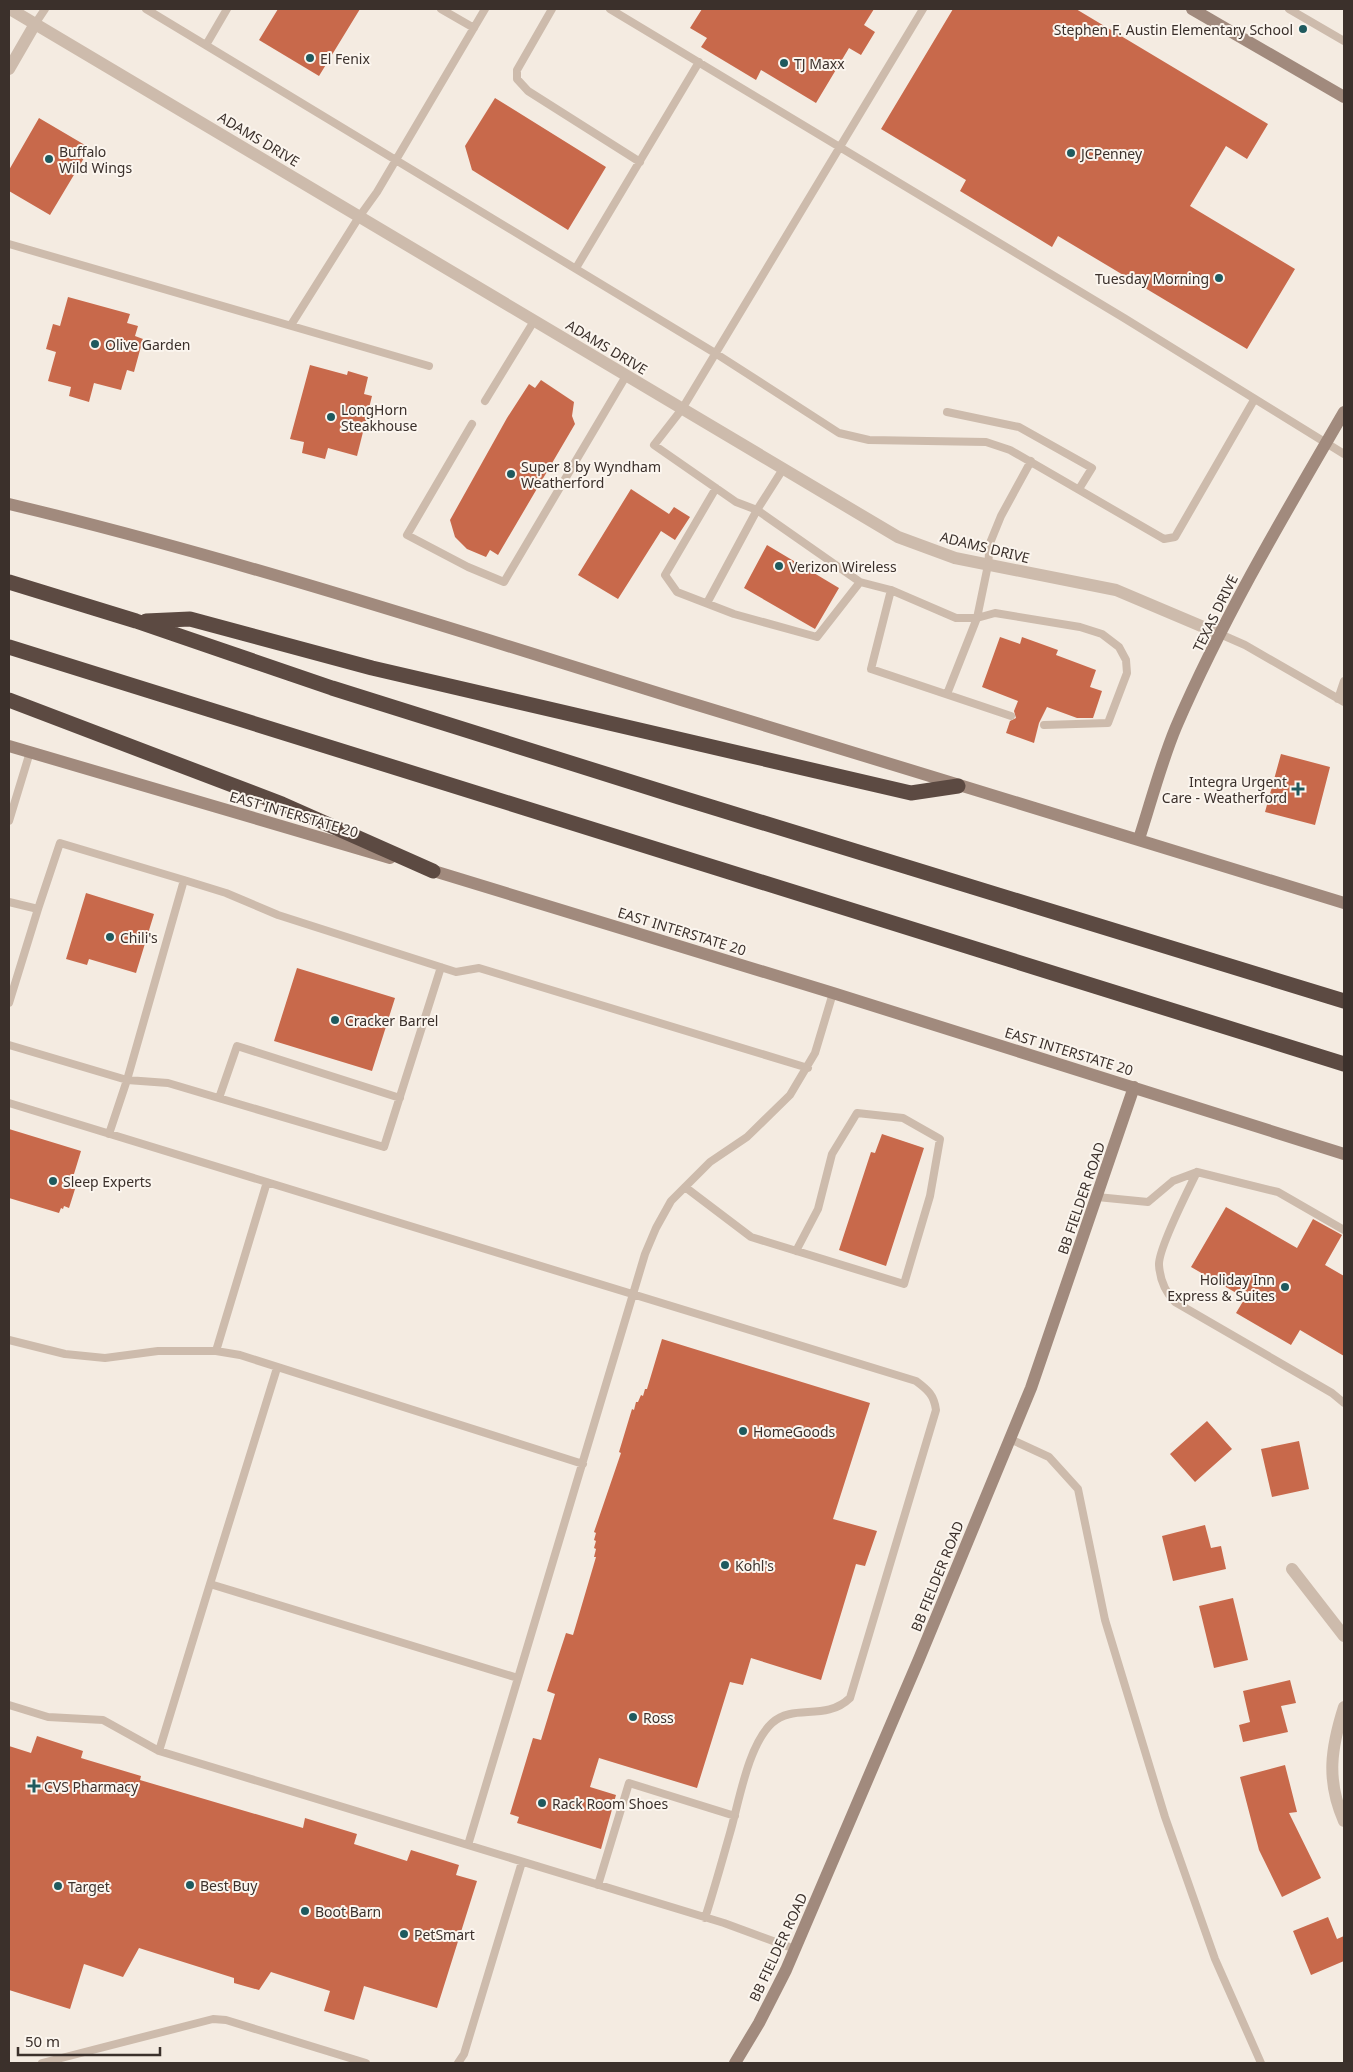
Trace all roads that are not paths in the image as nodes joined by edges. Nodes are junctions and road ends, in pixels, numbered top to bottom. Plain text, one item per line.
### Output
1 (10, 9) edge
2 (45, 9) edge
3 (146, 9) edge
4 (228, 9) edge
5 (441, 9) edge
6 (486, 9) edge
7 (552, 9) edge
8 (610, 9) edge
9 (924, 9) edge
10 (1192, 9) edge
11 (1289, 9) edge
12 (36, 24) junction
13 (474, 28) junction
14 (1344, 40) edge
15 (206, 45) junction
16 (699, 62) junction
17 (9, 69) edge
18 (1344, 97) edge
19 (839, 147) junction
20 (397, 159) junction
21 (640, 162) junction
22 (359, 217) junction
23 (9, 244) edge
24 (576, 268) junction
25 (534, 321) junction
26 (291, 325) junction
27 (715, 353) junction
28 (429, 366) dead end
29 (626, 376) junction
30 (1254, 400) junction
31 (485, 401) dead end
32 (682, 409) junction
33 (947, 412) dead end
34 (1344, 412) edge
35 (472, 424) dead end
36 (1326, 444) junction
37 (1344, 454) edge
38 (1032, 461) junction
39 (783, 469) junction
40 (716, 488) junction
41 (1079, 489) junction
42 (9, 504) edge
43 (757, 510) junction
44 (988, 565) junction
45 (9, 582) edge
46 (860, 582) junction
47 (891, 590) junction
48 (707, 603) junction
49 (977, 618) junction
50 (136, 621) junction
51 (1220, 634) junction
52 (9, 647) edge
53 (1344, 681) edge
54 (947, 694) junction
55 (9, 700) edge
56 (1341, 701) edge
57 (1010, 716) dead end
58 (1044, 725) dead end
59 (9, 746) edge
60 (30, 752) junction
61 (958, 786) junction
62 (9, 821) edge
63 (1139, 839) junction
64 (433, 870) junction
65 (184, 880) junction
66 (9, 902) edge
67 (1344, 903) edge
68 (38, 909) junction
69 (441, 967) junction
70 (833, 992) junction
71 (1344, 1001) edge
72 (9, 1003) edge
73 (9, 1045) edge
74 (1344, 1064) edge
75 (808, 1068) junction
76 (127, 1080) junction
77 (1134, 1086) junction
78 (219, 1098) junction
79 (400, 1098) junction
80 (9, 1103) edge
81 (110, 1134) junction
82 (1344, 1154) edge
83 (1197, 1172) junction
84 (267, 1182) junction
85 (685, 1187) junction
86 (1097, 1197) junction
87 (1344, 1230) edge
88 (796, 1251) junction
89 (634, 1295) junction
90 (9, 1340) edge
91 (216, 1351) junction
92 (277, 1368) junction
93 (1344, 1403) edge
94 (1010, 1439) junction
95 (582, 1464) junction
96 (1292, 1568) dead end
97 (210, 1584) junction
98 (1344, 1636) edge
99 (518, 1678) junction
100 (9, 1705) edge
101 (1344, 1707) edge
102 (159, 1751) junction
103 (735, 1816) junction
104 (1344, 1822) edge
105 (468, 1845) junction
106 (522, 1862) junction
107 (598, 1885) junction
108 (705, 1918) junction
109 (795, 1949) junction
110 (42, 2063) edge
111 (366, 2063) edge
112 (458, 2063) edge
113 (735, 2063) edge
114 (1261, 2063) edge

1 - 12 street, ADAMS DRIVE
2 - 12 lane
3 - 15 lane
4 - 15 lane
5 - 13 lane
6 - 13 lane
7 - 21 lane
8 - 16 lane
9 - 19 lane
10 - 18 main road
11 - 14 lane
12 - 17 street
12 - 22 street, ADAMS DRIVE
13 - 20 lane
15 - 20 lane
16 - 19 lane
16 - 21 lane
19 - 27 lane
19 - 30 lane
20 - 22 lane
20 - 24 lane
21 - 24 lane
22 - 25 street, ADAMS DRIVE
22 - 26 lane
23 - 26 lane
24 - 27 lane
25 - 29 street, ADAMS DRIVE
25 - 31 lane
26 - 28 lane
27 - 32 lane
27 - 38 lane
29 - 32 street, ADAMS DRIVE
29 - 35 lane
30 - 36 lane
30 - 41 lane
32 - 39 street, ADAMS DRIVE
32 - 40 lane
33 - 41 lane
34 - 36 main road, TEXAS DRIVE
36 - 37 lane
36 - 51 main road, TEXAS DRIVE
38 - 41 lane
38 - 44 lane
39 - 43 lane
39 - 44 street, ADAMS DRIVE
40 - 43 lane
40 - 48 lane
42 - 61 main road
43 - 46 lane
43 - 48 lane
44 - 49 lane
44 - 51 street, ADAMS DRIVE
45 - 50 highway
46 - 47 lane
46 - 48 lane
47 - 49 lane
47 - 54 lane
49 - 54 lane
49 - 58 lane
50 - 61 highway
50 - 71 highway
51 - 56 lane
51 - 63 main road, TEXAS DRIVE
52 - 74 highway
53 - 56 lane
54 - 57 lane
55 - 64 highway
59 - 60 main road, EAST INTERSTATE 20
60 - 62 lane
60 - 64 main road, EAST INTERSTATE 20
61 - 63 main road
63 - 67 main road
64 - 70 main road, EAST INTERSTATE 20
65 - 68 lane
65 - 69 lane
65 - 76 lane
66 - 68 lane
68 - 72 lane
69 - 75 lane
69 - 79 lane
70 - 75 lane
70 - 77 main road, EAST INTERSTATE 20
73 - 76 lane
75 - 85 lane
76 - 78 lane
76 - 81 lane
77 - 82 main road, EAST INTERSTATE 20
77 - 86 main road, BB FIELDER ROAD
78 - 79 lane
78 - 79 lane
80 - 81 lane
81 - 84 lane
83 - 86 lane
83 - 87 lane
83 - 93 lane
84 - 89 lane
84 - 91 lane
85 - 88 lane
85 - 89 lane
86 - 94 main road, BB FIELDER ROAD
88 - 88 lane
89 - 95 lane
89 - 103 lane
90 - 91 lane
91 - 92 lane
92 - 95 lane
92 - 97 lane
94 - 109 main road, BB FIELDER ROAD
94 - 114 lane
95 - 99 lane
96 - 98 street
97 - 99 lane
97 - 102 lane
99 - 105 lane
100 - 102 lane
101 - 104 street
102 - 105 lane
103 - 107 lane
103 - 108 lane
105 - 106 lane
106 - 107 lane
106 - 112 lane
107 - 108 lane
108 - 109 lane
109 - 113 main road, BB FIELDER ROAD
110 - 111 lane

